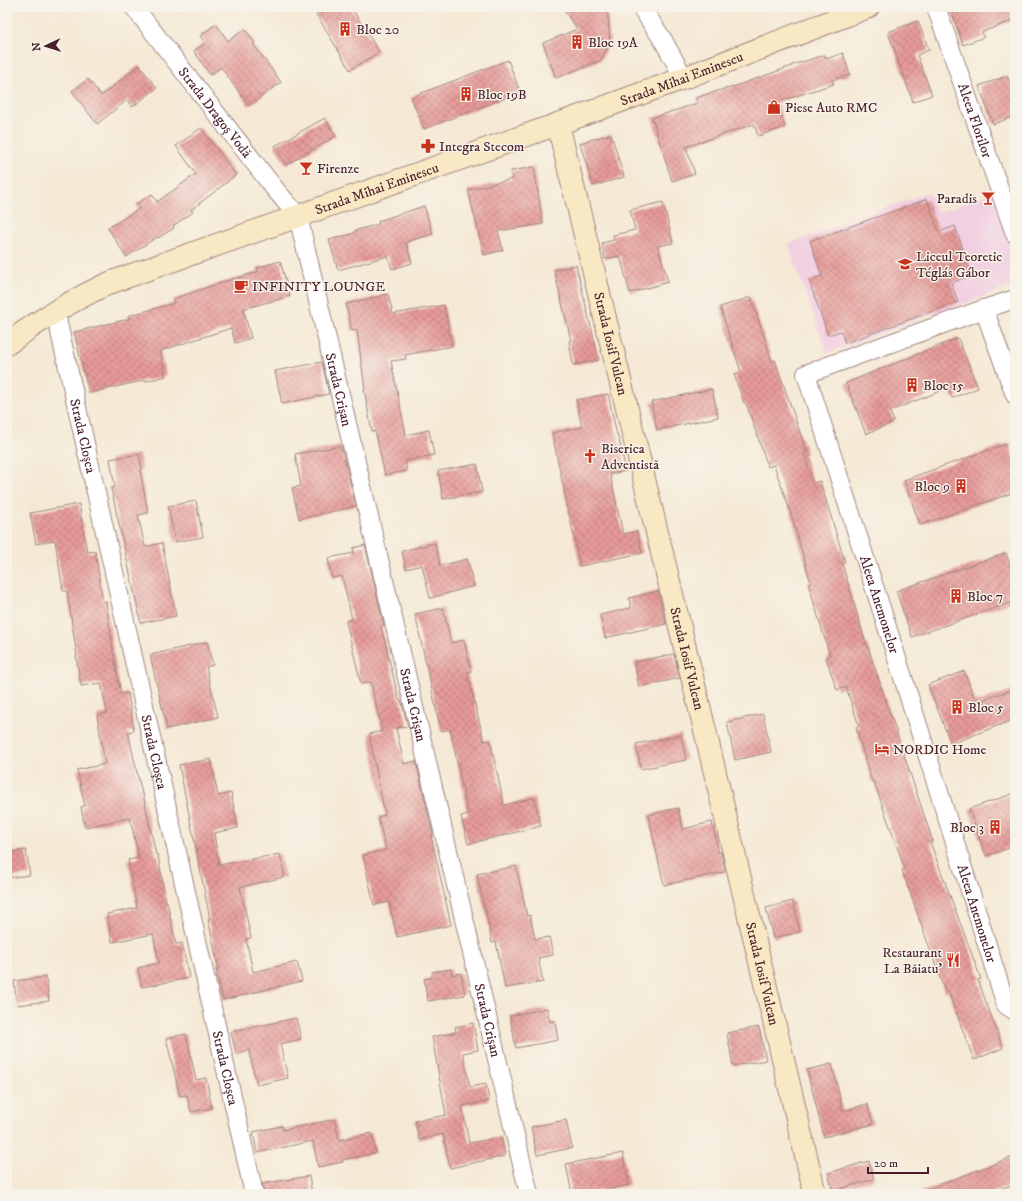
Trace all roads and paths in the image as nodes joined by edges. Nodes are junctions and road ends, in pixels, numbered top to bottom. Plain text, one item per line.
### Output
1 (134, 7) edge
2 (641, 7) edge
3 (868, 7) edge
4 (936, 7) edge
5 (684, 78) junction
6 (558, 124) junction
7 (298, 216) junction
8 (1015, 234) edge
9 (1015, 299) edge
10 (984, 309) junction
11 (55, 310) junction
12 (7, 344) edge
13 (1015, 395) edge
14 (1015, 1011) edge
15 (254, 1194) edge
16 (529, 1194) edge
17 (814, 1194) edge

1 - 7 street, Strada Dragoș Vodă
2 - 5 street
3 - 5 street, Strada Mihai Eminescu
4 - 8 street, Aleea Florilor
5 - 6 street, Strada Mihai Eminescu
6 - 7 street, Strada Mihai Eminescu
6 - 17 street, Strada Iosif Vulcan
7 - 11 street, Strada Mihai Eminescu
7 - 16 street, Strada Crișan
9 - 10 street
10 - 13 street
10 - 14 street, Aleea Anemonelor
11 - 12 street, Strada Mihai Eminescu
11 - 15 street, Strada Cloșca

